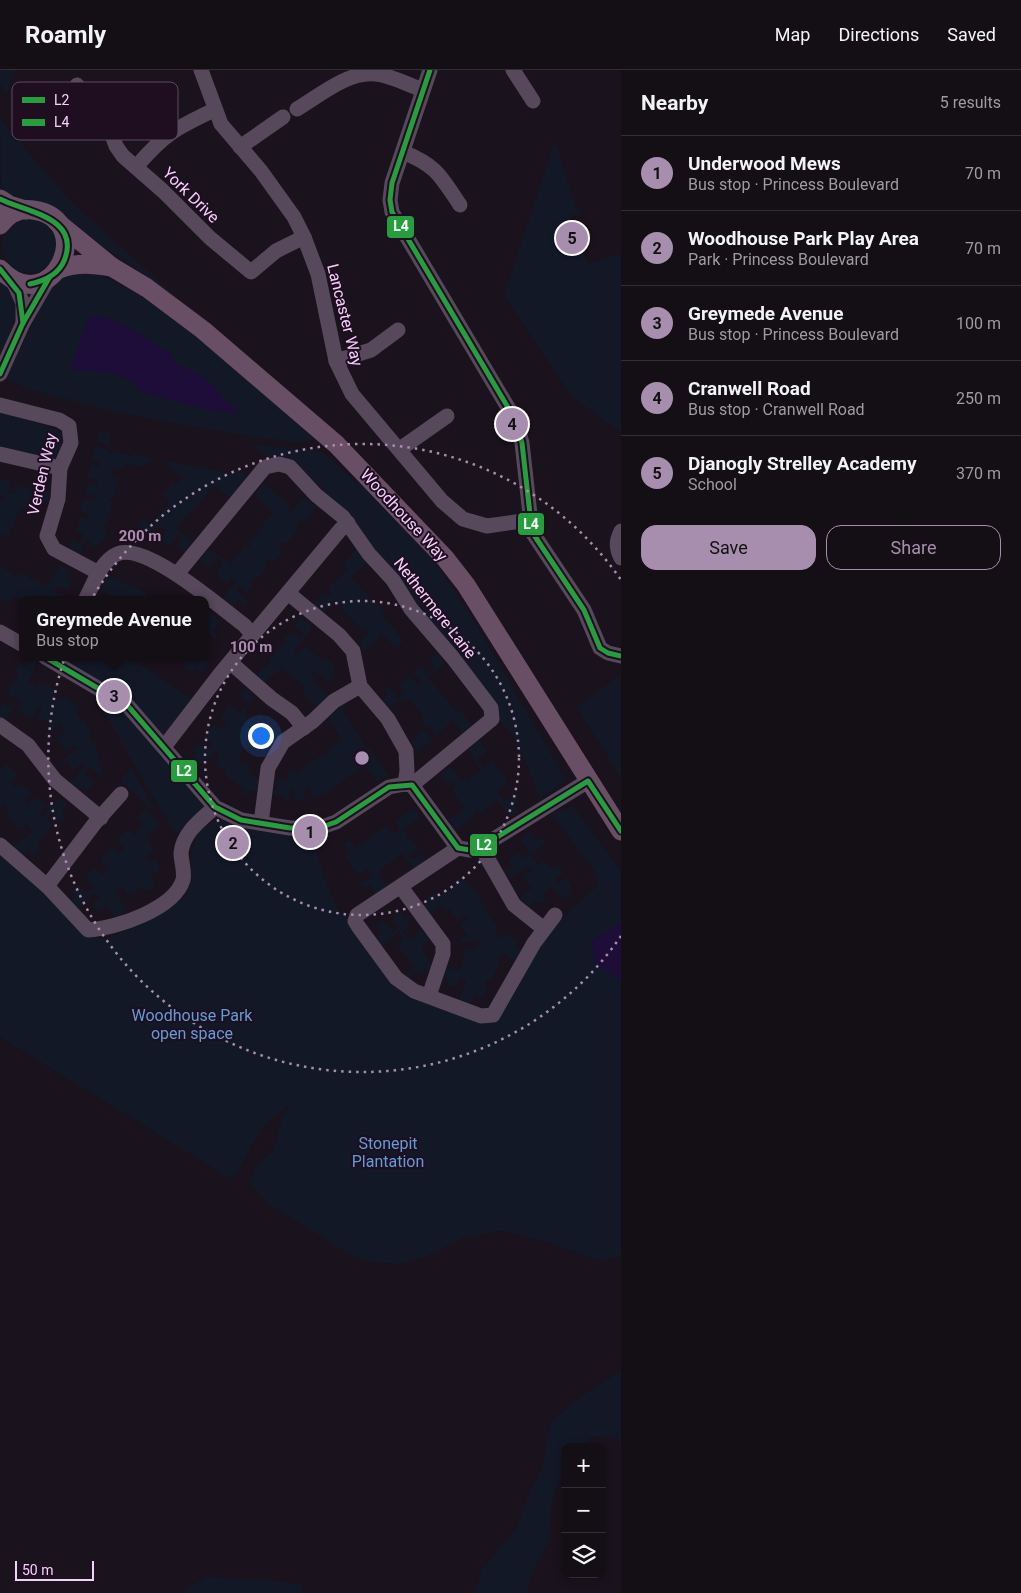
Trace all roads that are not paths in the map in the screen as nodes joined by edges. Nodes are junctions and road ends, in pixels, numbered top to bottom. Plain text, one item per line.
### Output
1 (200, 70) edge
2 (430, 70) edge
3 (513, 70) edge
4 (375, 72) edge
5 (423, 90) junction
6 (533, 101) dead end
7 (298, 109) dead end
8 (214, 110) junction
9 (283, 117) dead end
10 (178, 128) edge
11 (114, 140) edge
12 (161, 140) edge
13 (240, 146) junction
14 (402, 152) junction
15 (136, 167) junction
16 (0, 199) edge
17 (460, 205) dead end
18 (26, 210) junction
19 (57, 222) junction
20 (0, 225) edge
21 (304, 237) junction
22 (112, 268) junction
23 (54, 273) junction
24 (5, 275) edge
25 (23, 323) junction
26 (398, 330) dead end
27 (336, 360) junction
28 (0, 374) edge
29 (0, 405) edge
30 (447, 416) dead end
31 (400, 449) junction
32 (0, 454) edge
33 (60, 468) junction
34 (529, 520) junction
35 (348, 523) junction
36 (621, 531) edge
37 (621, 558) edge
38 (99, 573) junction
39 (178, 574) junction
40 (288, 593) junction
41 (86, 596) edge
42 (206, 596) edge
43 (209, 598) edge
44 (252, 634) junction
45 (1, 637) edge
46 (19, 644) edge
47 (621, 656) edge
48 (54, 661) edge
49 (230, 662) junction
50 (360, 686) junction
51 (0, 725) edge
52 (304, 728) junction
53 (164, 747) junction
54 (588, 781) junction
55 (408, 784) junction
56 (122, 794) dead end
57 (216, 807) junction
58 (101, 818) junction
59 (261, 823) junction
60 (621, 831) edge
61 (0, 845) edge
62 (481, 847) junction
63 (458, 848) junction
64 (47, 886) junction
65 (401, 887) junction
66 (555, 915) dead end
67 (544, 929) junction
68 (429, 996) junction

1 - 8 street, Lancaster Way
2 - 5 street
3 - 6 street
4 - 5 street
4 - 7 street
5 - 14 street
8 - 10 street
8 - 13 street, Lancaster Way
9 - 13 street
11 - 15 street, York Drive
12 - 15 street
13 - 21 street, Lancaster Way
14 - 17 street
14 - 34 street
15 - 21 street, York Drive
16 - 18 main road
18 - 19 main road, Woodhouse Way
18 - 20 main road
19 - 22 main road, Woodhouse Way
19 - 23 main road
21 - 27 street, Lancaster Way
22 - 23 main road, Woodhouse Way
22 - 54 main road, Woodhouse Way
23 - 24 main road, Woodhouse Way
23 - 25 street
24 - 25 street
25 - 28 street
26 - 27 street
27 - 31 street, Lancaster Way
29 - 33 street, Verden Way
30 - 31 street
31 - 34 street, Lancaster Way
32 - 33 street
33 - 38 street, Verden Way
34 - 47 street
35 - 39 street, Nethermere Lane
35 - 40 street
35 - 55 street, Nethermere Lane
36 - 37 street
38 - 39 street
38 - 41 street
39 - 42 street
40 - 44 street
40 - 50 street
43 - 44 street
44 - 49 street
45 - 46 street
48 - 53 street
49 - 52 street
49 - 53 street
50 - 52 street
50 - 55 street
51 - 58 street
52 - 59 street
53 - 57 street
54 - 60 main road, Woodhouse Way
54 - 62 street
55 - 59 street
55 - 63 street
56 - 58 street
57 - 59 street
57 - 64 street
58 - 64 street
61 - 64 street
62 - 63 street
62 - 67 street
63 - 65 street
65 - 68 street
65 - 68 street
66 - 67 street
67 - 68 street

